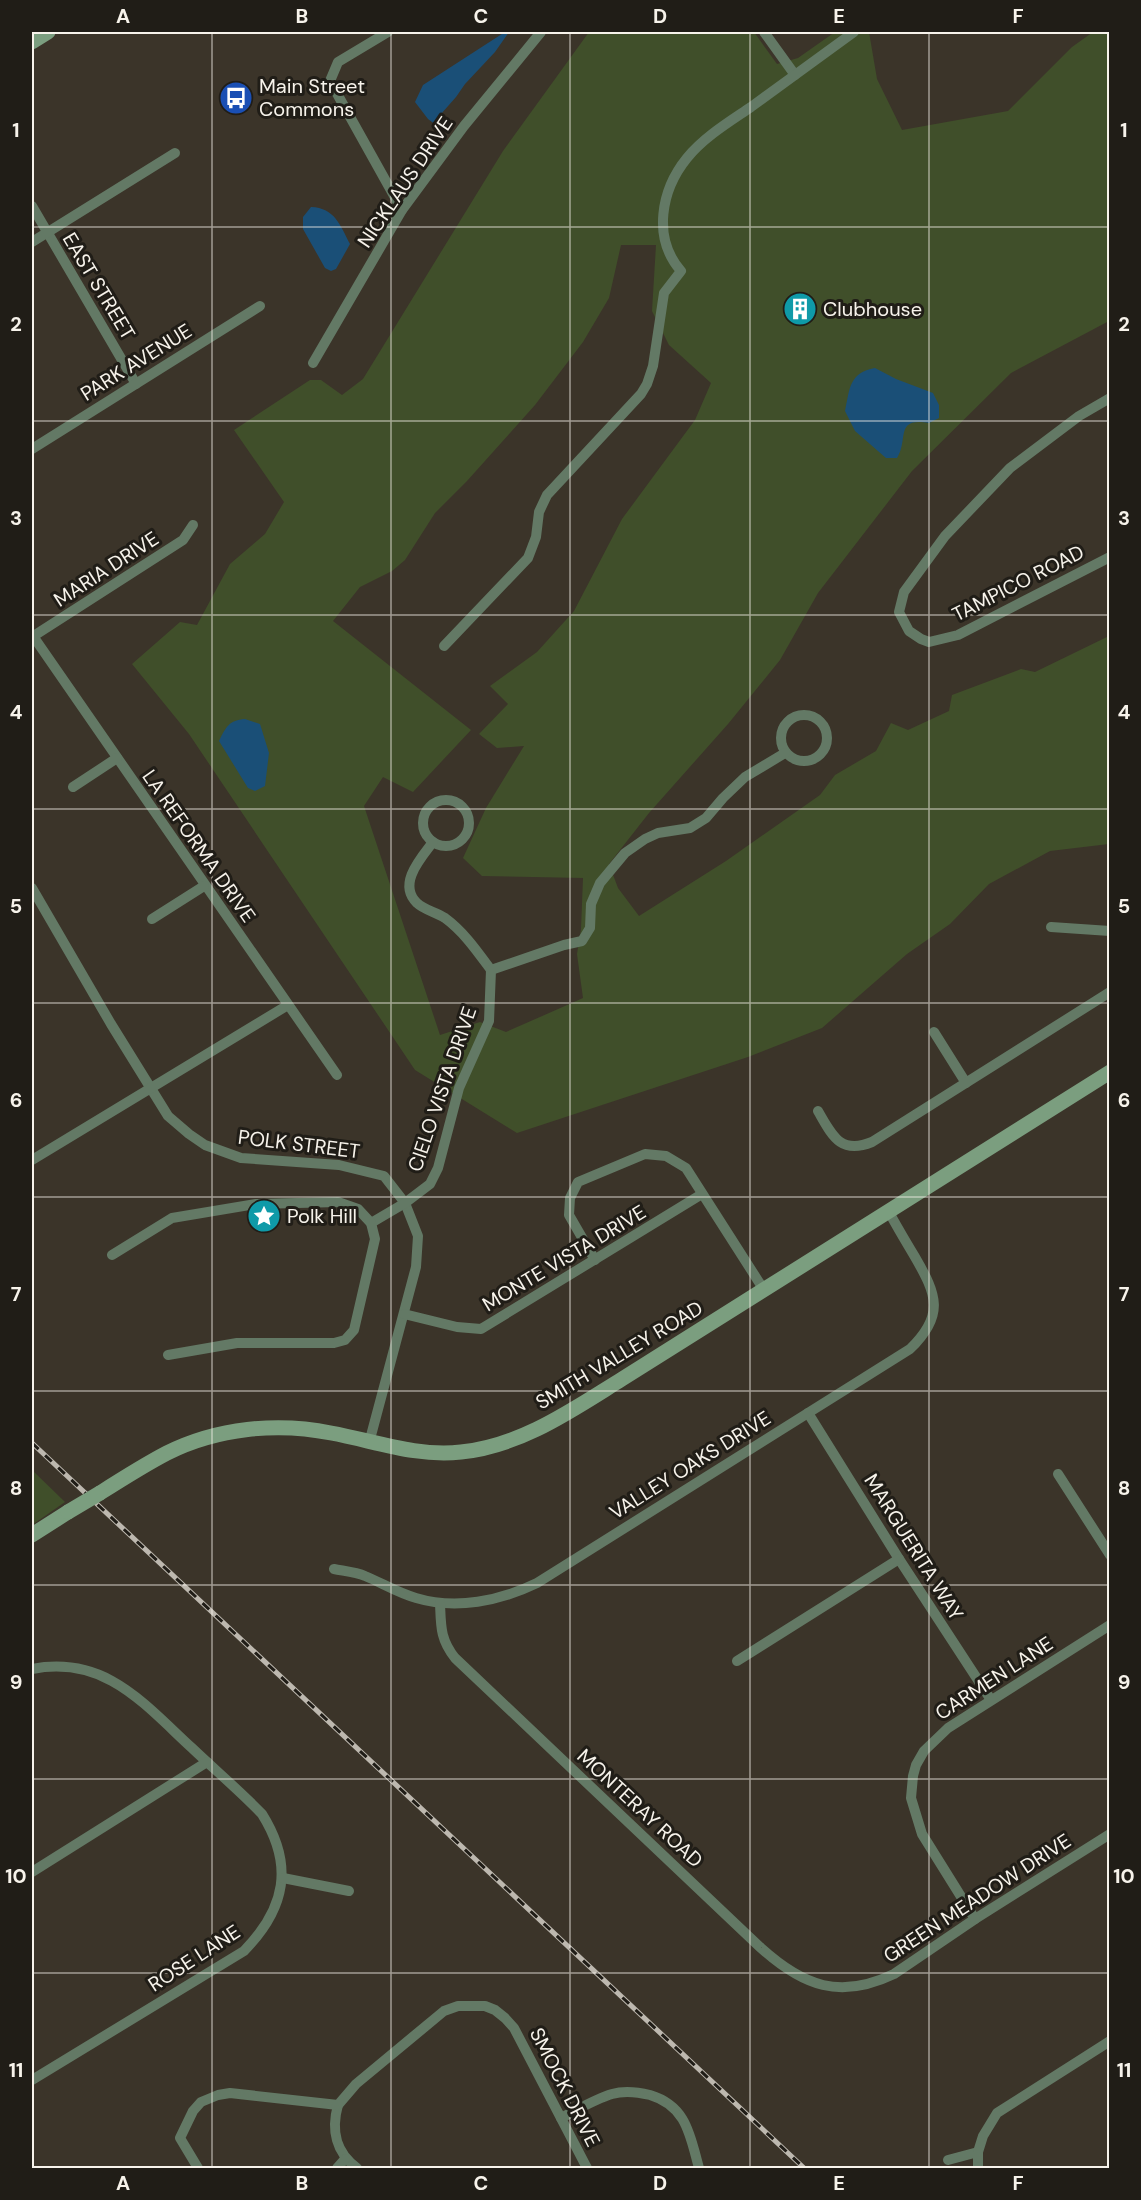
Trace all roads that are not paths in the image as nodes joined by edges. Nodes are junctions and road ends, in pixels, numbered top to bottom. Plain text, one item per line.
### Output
1 (48, 32) edge
2 (388, 32) edge
3 (541, 32) edge
4 (764, 32) edge
5 (854, 32) edge
6 (32, 42) edge
7 (795, 75) junction
8 (175, 153) dead end
9 (32, 207) edge
10 (402, 210) junction
11 (46, 232) junction
12 (32, 242) edge
13 (260, 306) dead end
14 (313, 363) dead end
15 (136, 384) junction
16 (1110, 398) edge
17 (32, 449) edge
18 (193, 525) dead end
19 (1110, 557) edge
20 (32, 637) edge
21 (444, 646) dead end
22 (785, 753) junction
23 (117, 758) junction
24 (74, 787) dead end
25 (433, 842) junction
26 (204, 886) junction
27 (32, 888) edge
28 (152, 918) dead end
29 (1051, 927) dead end
30 (1110, 931) edge
31 (491, 970) junction
32 (1110, 992) edge
33 (288, 1005) junction
34 (934, 1032) dead end
35 (1110, 1072) edge
36 (337, 1075) dead end
37 (966, 1083) junction
38 (151, 1089) junction
39 (818, 1111) dead end
40 (32, 1160) edge
41 (702, 1194) junction
42 (405, 1203) junction
43 (889, 1212) junction
44 (371, 1223) junction
45 (112, 1255) dead end
46 (596, 1260) junction
47 (764, 1290) junction
48 (404, 1314) junction
49 (168, 1355) dead end
50 (808, 1413) junction
51 (369, 1443) junction
52 (1058, 1474) dead end
53 (32, 1534) edge
54 (1110, 1555) edge
55 (899, 1559) junction
56 (334, 1569) dead end
57 (440, 1603) junction
58 (1110, 1624) edge
59 (737, 1661) dead end
60 (32, 1669) edge
61 (991, 1700) junction
62 (207, 1762) junction
63 (1110, 1834) edge
64 (32, 1872) edge
65 (283, 1878) junction
66 (348, 1890) dead end
67 (975, 1919) junction
68 (862, 1984) joint
69 (1110, 2041) edge
70 (32, 2080) edge
71 (338, 2106) junction
72 (561, 2118) junction
73 (978, 2152) junction
74 (345, 2159) junction
75 (948, 2160) dead end
76 (198, 2169) edge
77 (337, 2169) edge
78 (357, 2169) edge
79 (587, 2169) edge
80 (699, 2169) edge
81 (978, 2169) edge

1 - 6 main road
2 - 10 street
3 - 10 street, NICKLAUS DRIVE
4 - 7 street
5 - 7 street
7 - 21 street
8 - 11 street
9 - 11 street, EAST STREET
10 - 14 street, NICKLAUS DRIVE
11 - 12 street
11 - 15 street, EAST STREET
13 - 15 street, PARK AVENUE
15 - 17 street, PARK AVENUE
16 - 19 street, TAMPICO ROAD
18 - 20 street, MARIA DRIVE
20 - 23 street, LA REFORMA DRIVE
22 - 22 street
22 - 31 street
23 - 24 street
23 - 26 street, LA REFORMA DRIVE
25 - 25 street
25 - 31 street
26 - 28 street
26 - 33 street, LA REFORMA DRIVE
27 - 38 street, POLK STREET
29 - 30 street
31 - 42 street, CIELO VISTA DRIVE
32 - 37 street
33 - 36 street, LA REFORMA DRIVE
33 - 38 street
34 - 37 street
35 - 43 main road, SMITH VALLEY ROAD
37 - 39 street
38 - 40 street
38 - 42 street, POLK STREET
41 - 46 street, MONTE VISTA DRIVE
41 - 46 street
41 - 47 street
42 - 44 street, CIELO VISTA DRIVE
42 - 48 street, POLK STREET
43 - 47 main road, SMITH VALLEY ROAD
43 - 50 street, VALLEY OAKS DRIVE
44 - 45 street
44 - 49 street
46 - 48 street, MONTE VISTA DRIVE
47 - 51 main road, SMITH VALLEY ROAD
48 - 51 street, POLK STREET
50 - 55 street, MARGUERITA WAY
50 - 57 street, VALLEY OAKS DRIVE
51 - 53 main road, SMITH VALLEY ROAD, bridge
52 - 54 street
55 - 59 street
55 - 61 street, MARGUERITA WAY
56 - 57 street, VALLEY OAKS DRIVE
57 - 68 street, MONTERAY ROAD
58 - 61 street, CARMEN LANE
60 - 62 street, ROSE LANE
61 - 67 street, CARMEN LANE
62 - 64 street
62 - 65 street, ROSE LANE
63 - 67 street, GREEN MEADOW DRIVE
65 - 66 street
65 - 70 street, ROSE LANE
67 - 68 street, GREEN MEADOW DRIVE
69 - 73 street
71 - 72 street, SMOCK DRIVE
71 - 74 street
71 - 76 street
72 - 79 street, SMOCK DRIVE
72 - 80 street
73 - 75 street
73 - 81 street
74 - 77 street
74 - 78 street

